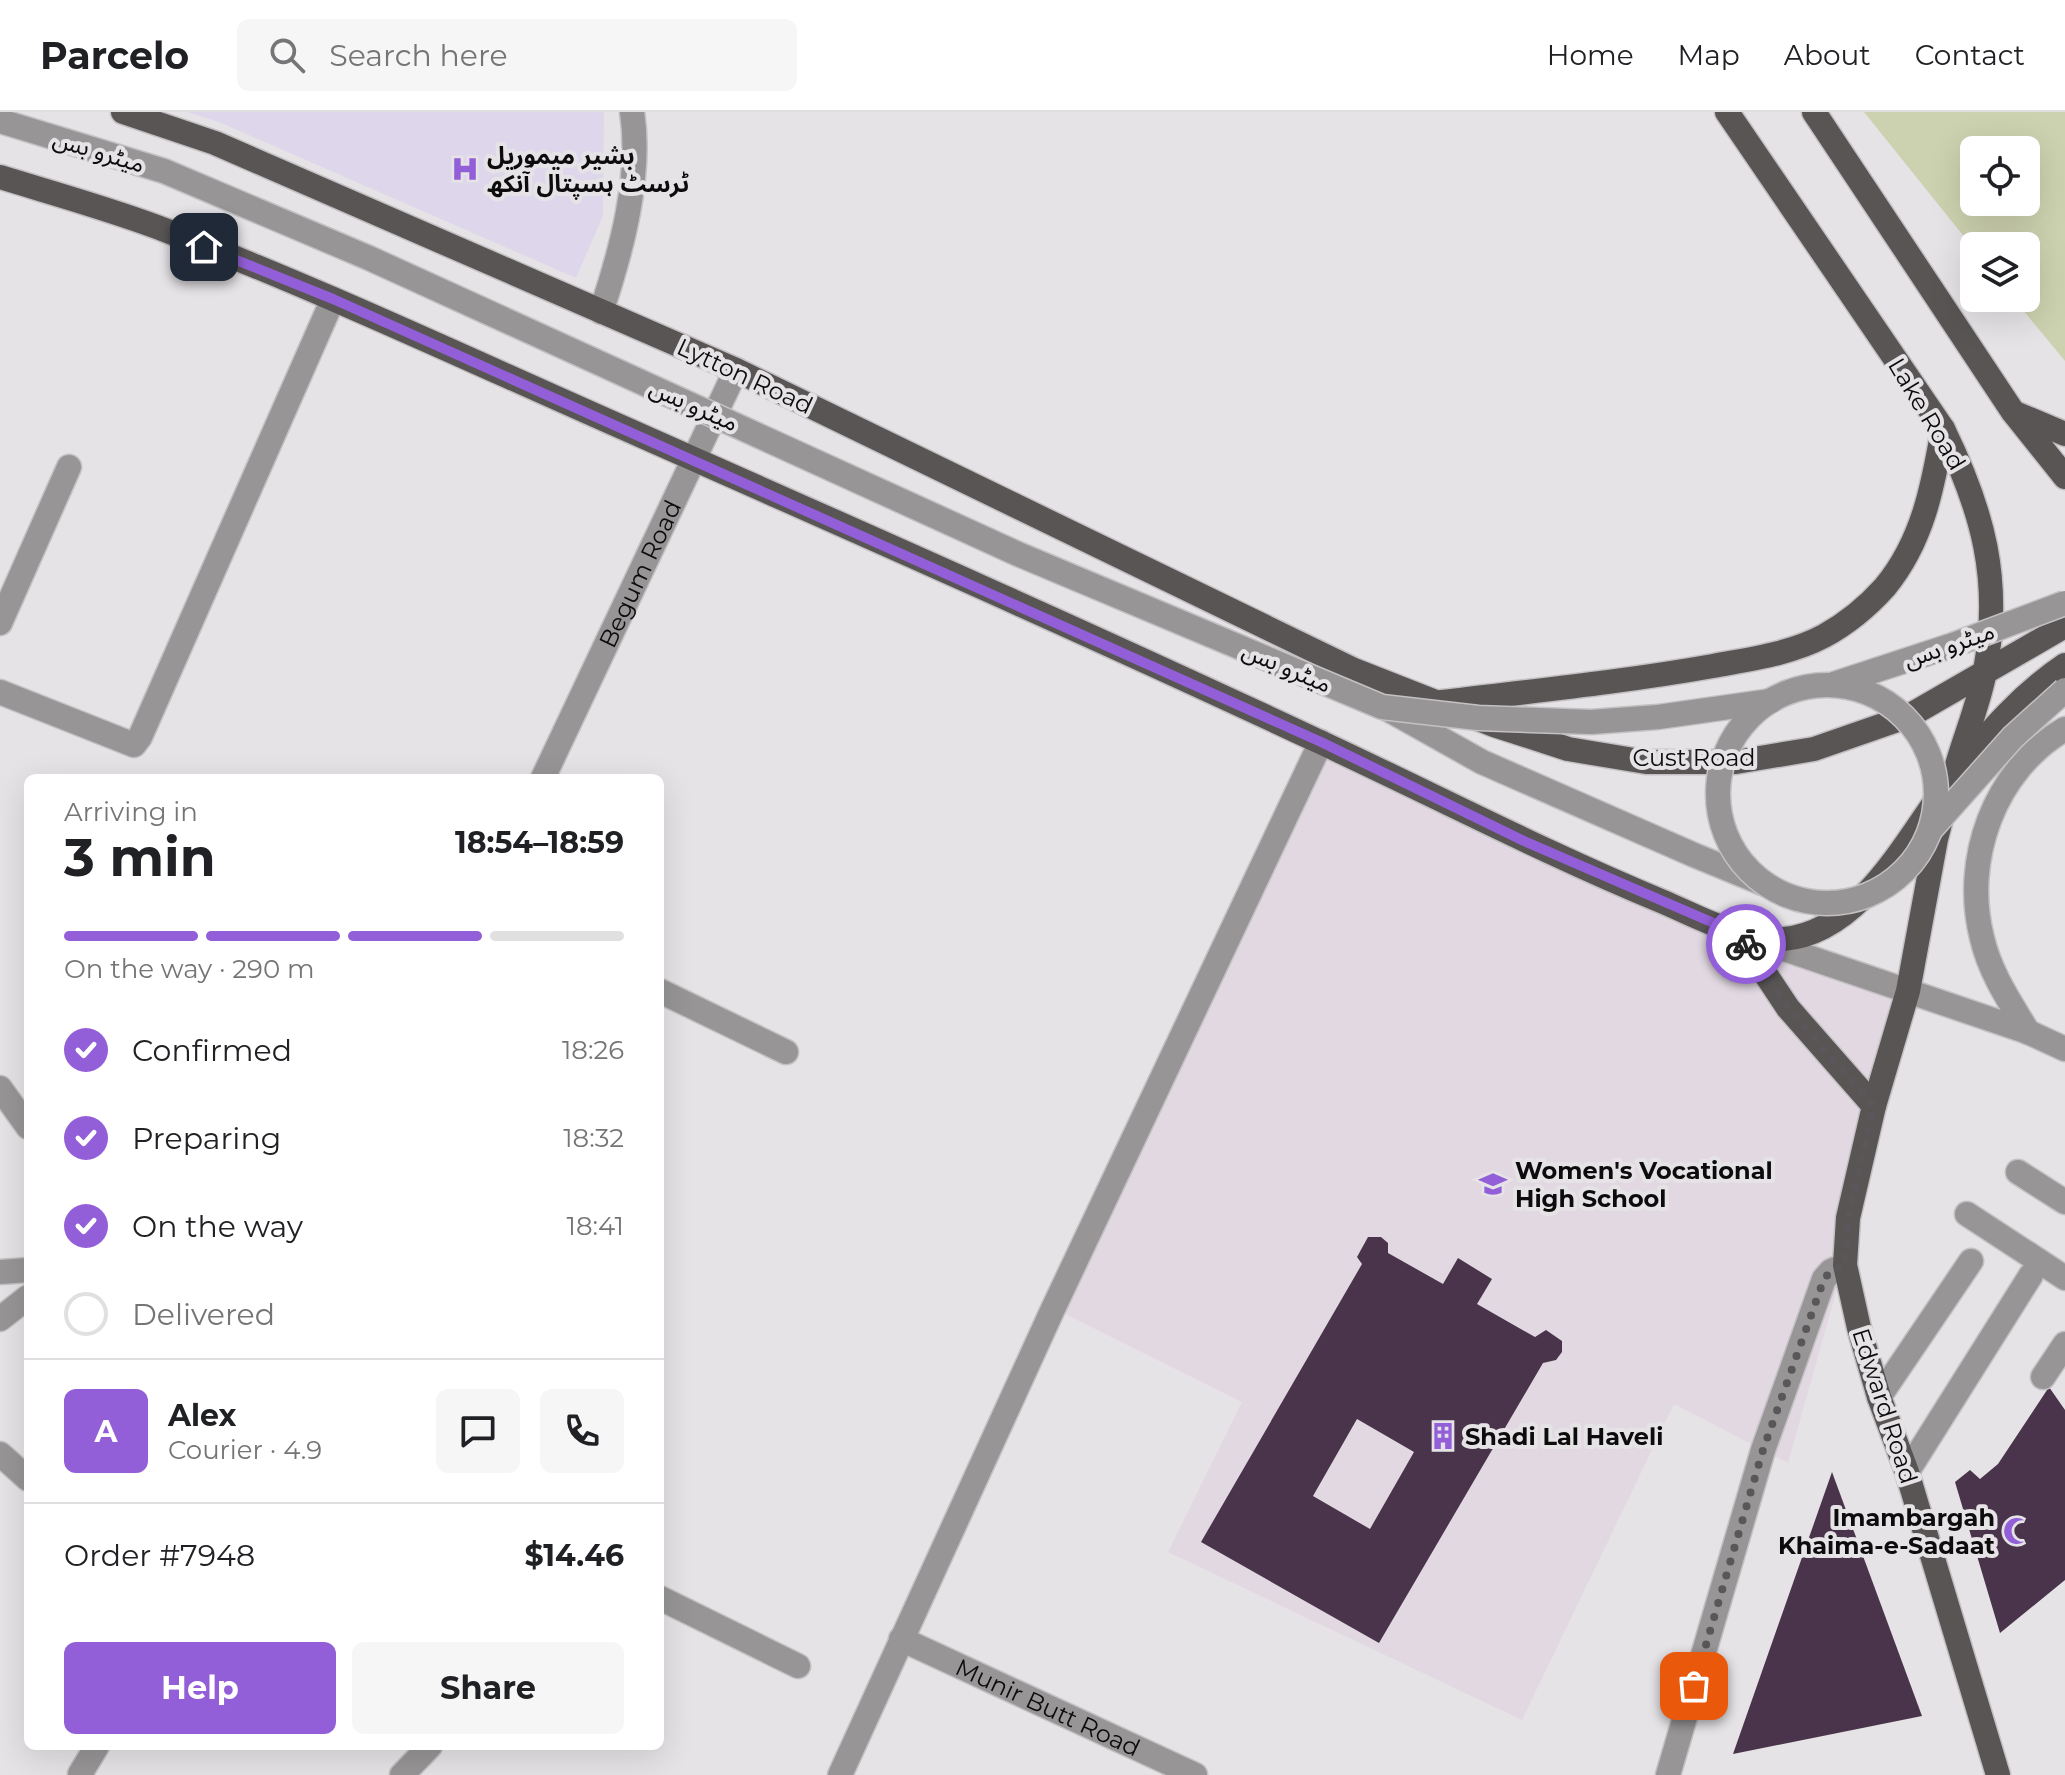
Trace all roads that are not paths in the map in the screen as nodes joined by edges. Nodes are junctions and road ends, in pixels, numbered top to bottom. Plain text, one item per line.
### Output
1 (123, 112) edge
2 (632, 112) edge
3 (1727, 112) edge
4 (1814, 112) edge
5 (0, 121) edge
6 (0, 177) edge
7 (333, 299) junction
8 (601, 312) junction
9 (736, 370) junction
10 (2013, 412) junction
11 (1943, 429) junction
12 (2065, 434) edge
13 (696, 460) junction
14 (69, 467) dead end
15 (2065, 477) edge
16 (2065, 603) edge
17 (0, 623) edge
18 (2065, 626) edge
19 (2065, 665) edge
20 (1354, 670) joint
21 (1985, 674) junction
22 (1831, 685) junction
23 (2065, 690) edge
24 (0, 692) edge
25 (1771, 701) junction
26 (1437, 702) junction
27 (1382, 707) junction
28 (2065, 729) edge
29 (1321, 742) junction
30 (545, 774) edge
31 (1953, 776) junction
32 (1931, 829) junction
33 (1762, 883) junction
34 (1739, 934) junction
35 (1908, 991) junction
36 (664, 993) edge
37 (2028, 1032) junction
38 (2065, 1049) edge
39 (786, 1052) dead end
40 (0, 1088) edge
41 (1874, 1106) junction
42 (24, 1121) edge
43 (2018, 1172) dead end
44 (2065, 1202) edge
45 (1967, 1214) dead end
46 (1971, 1261) dead end
47 (1845, 1265) junction
48 (24, 1270) edge
49 (0, 1272) edge
50 (2031, 1275) dead end
51 (2065, 1278) edge
52 (24, 1300) edge
53 (0, 1319) edge
54 (2065, 1344) edge
55 (2043, 1377) dead end
56 (1879, 1397) junction
57 (0, 1454) edge
58 (1907, 1472) junction
59 (24, 1475) edge
60 (664, 1600) edge
61 (901, 1639) junction
62 (798, 1666) dead end
63 (95, 1750) edge
64 (426, 1750) edge
65 (82, 1775) edge
66 (402, 1775) edge
67 (840, 1775) edge
68 (1195, 1775) edge
69 (1668, 1775) edge
70 (1998, 1775) edge

1 - 8 main road, Lytton Road
2 - 8 street
3 - 11 main road, Lake Road
4 - 10 main road
5 - 27 street, میٹرو بس, bridge
6 - 7 main road
7 - 13 main road
7 - 24 street
8 - 9 main road, Lytton Road
9 - 13 street, Begum Road
9 - 20 main road, Lytton Road
10 - 12 main road
10 - 15 main road
11 - 21 main road, Lake Road
11 - 26 main road
13 - 29 main road
13 - 30 street, Begum Road
14 - 17 street
16 - 22 street, میٹرو بس, bridge
18 - 21 main road, Cust Road
19 - 31 main road
20 - 26 main road, Cust Road
21 - 26 main road, Cust Road
21 - 31 main road, Lake Road
22 - 25 street, میٹرو بس, bridge
22 - 32 street, میٹرو بس, bridge
23 - 32 street, میٹرو بس, bridge
25 - 27 street, میٹرو بس, bridge
25 - 33 street, میٹرو بس, bridge
27 - 33 street, میٹرو بس, bridge
28 - 37 street
29 - 34 main road
29 - 61 street
31 - 34 main road
31 - 35 main road, Lake Road
32 - 33 street, میٹرو بس, bridge
34 - 35 street
34 - 41 main road
35 - 37 street
35 - 41 main road, Lake Road
36 - 39 street
37 - 38 street
40 - 42 street
41 - 47 main road, Edward Road
43 - 44 street
45 - 51 street
46 - 56 street
47 - 56 main road, Edward Road
47 - 69 street
48 - 49 street
50 - 58 street
52 - 53 street
54 - 55 street
56 - 58 main road, Edward Road
57 - 59 street
58 - 70 main road, Edward Road
60 - 62 street
61 - 67 street
61 - 68 street, Munir Butt Road
63 - 65 street
64 - 66 street

